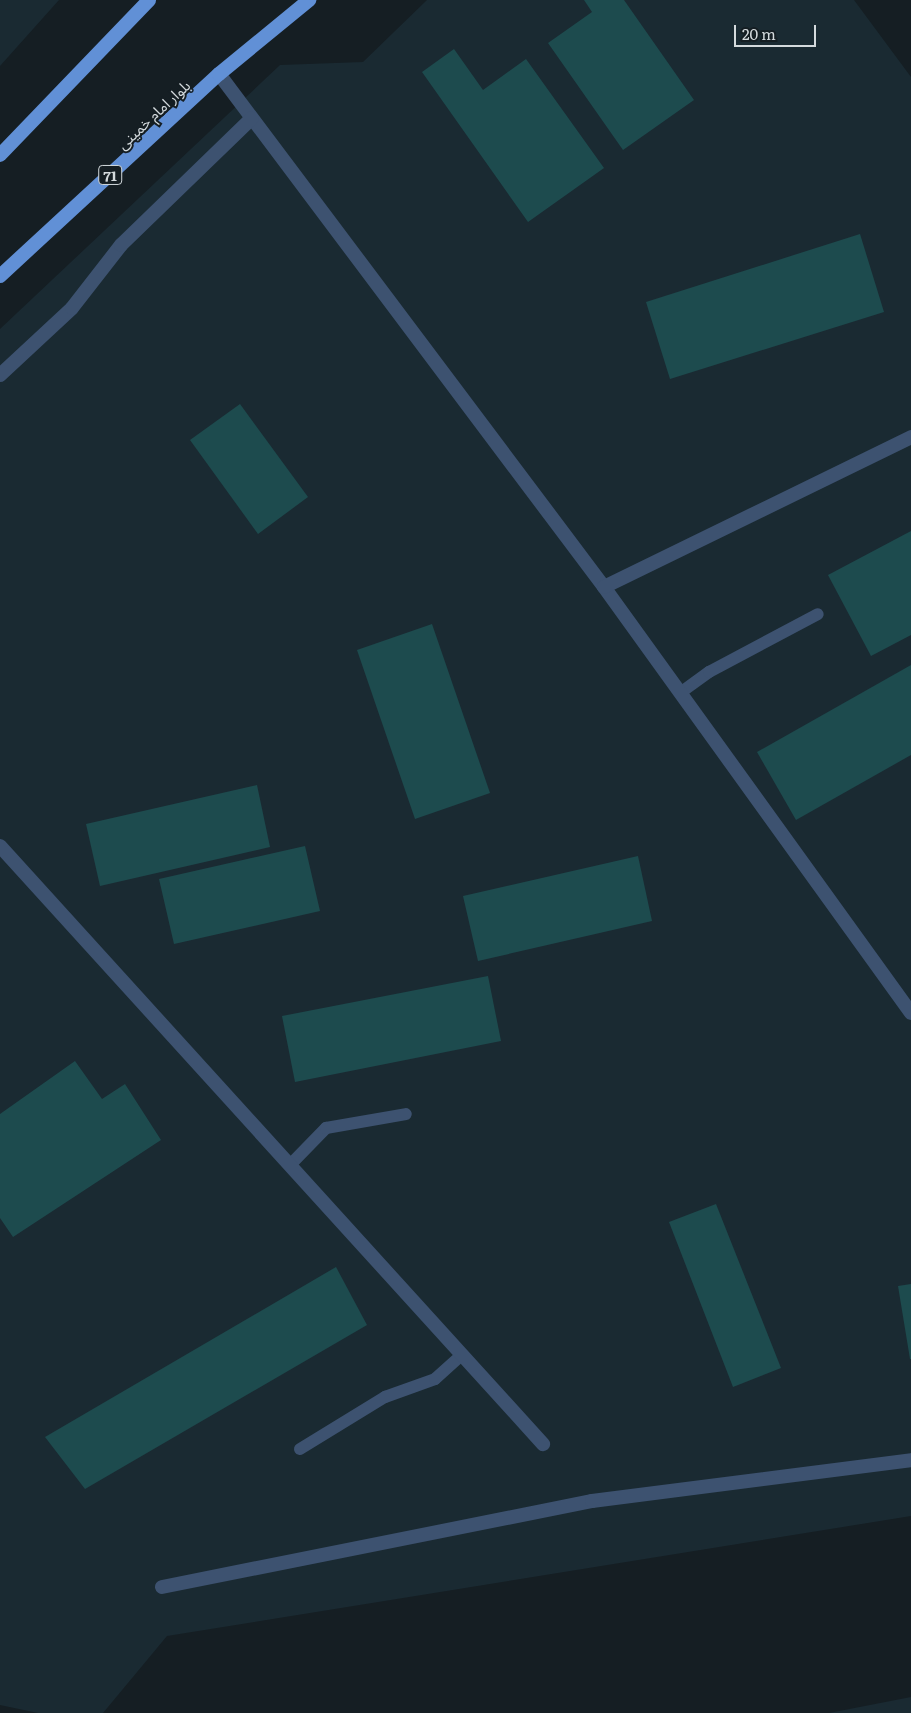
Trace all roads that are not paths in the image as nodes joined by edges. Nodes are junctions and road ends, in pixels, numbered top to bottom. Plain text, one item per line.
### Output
1 (149, 0) edge
2 (309, 0) edge
3 (219, 74) junction
4 (252, 118) junction
5 (0, 155) edge
6 (0, 276) edge
7 (0, 376) edge
8 (911, 437) edge
9 (604, 587) junction
10 (818, 614) dead end
11 (680, 693) junction
12 (0, 846) edge
13 (911, 1013) edge
14 (406, 1114) dead end
15 (290, 1166) junction
16 (462, 1355) junction
17 (543, 1444) dead end
18 (300, 1449) dead end
19 (911, 1460) edge
20 (162, 1587) dead end

1 - 5 highway
2 - 3 highway, بلوار امام خمینی / 71
3 - 4 street
3 - 6 highway, بلوار امام خمینی / 71
4 - 7 street
4 - 9 street
8 - 9 street
9 - 11 street
10 - 11 lane
11 - 13 street
12 - 15 street
14 - 15 lane
15 - 16 street
16 - 17 street
16 - 18 lane
19 - 20 street

